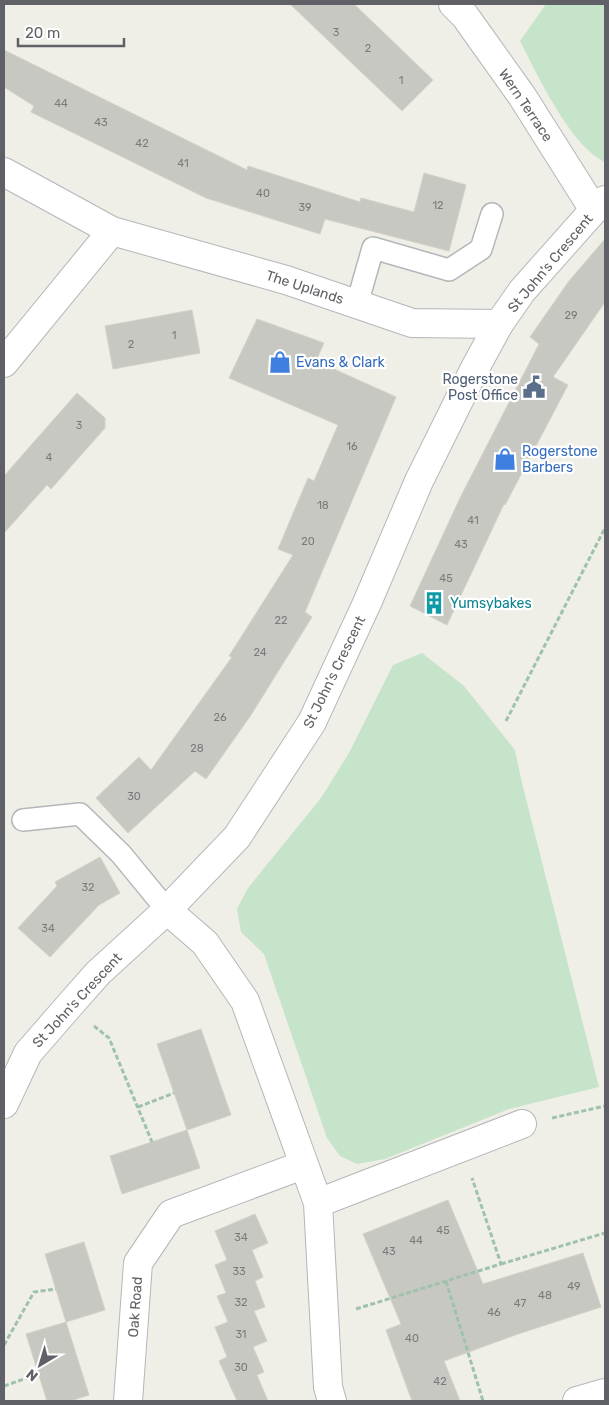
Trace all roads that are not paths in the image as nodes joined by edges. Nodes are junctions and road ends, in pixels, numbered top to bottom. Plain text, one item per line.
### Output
1 (453, 4) edge
2 (4, 172) edge
3 (600, 205) edge
4 (492, 214) dead end
5 (112, 231) junction
6 (357, 304) junction
7 (499, 324) junction
8 (4, 363) edge
9 (23, 820) dead end
10 (167, 910) junction
11 (4, 1104) edge
12 (522, 1124) road end
13 (303, 1165) junction
14 (318, 1203) junction
15 (605, 1392) edge
16 (128, 1401) edge
17 (332, 1401) edge
18 (577, 1401) edge

1 - 3 street, Wern Terrace
2 - 5 street, The Uplands
3 - 7 street, St John's Crescent
4 - 6 lane
5 - 6 street, The Uplands
5 - 8 street
6 - 7 street, The Uplands
7 - 10 street, St John's Crescent
9 - 10 lane
10 - 11 street, St John's Crescent
10 - 13 street
12 - 14 street
13 - 14 street
13 - 16 street, Oak Road
14 - 17 street
15 - 18 street

